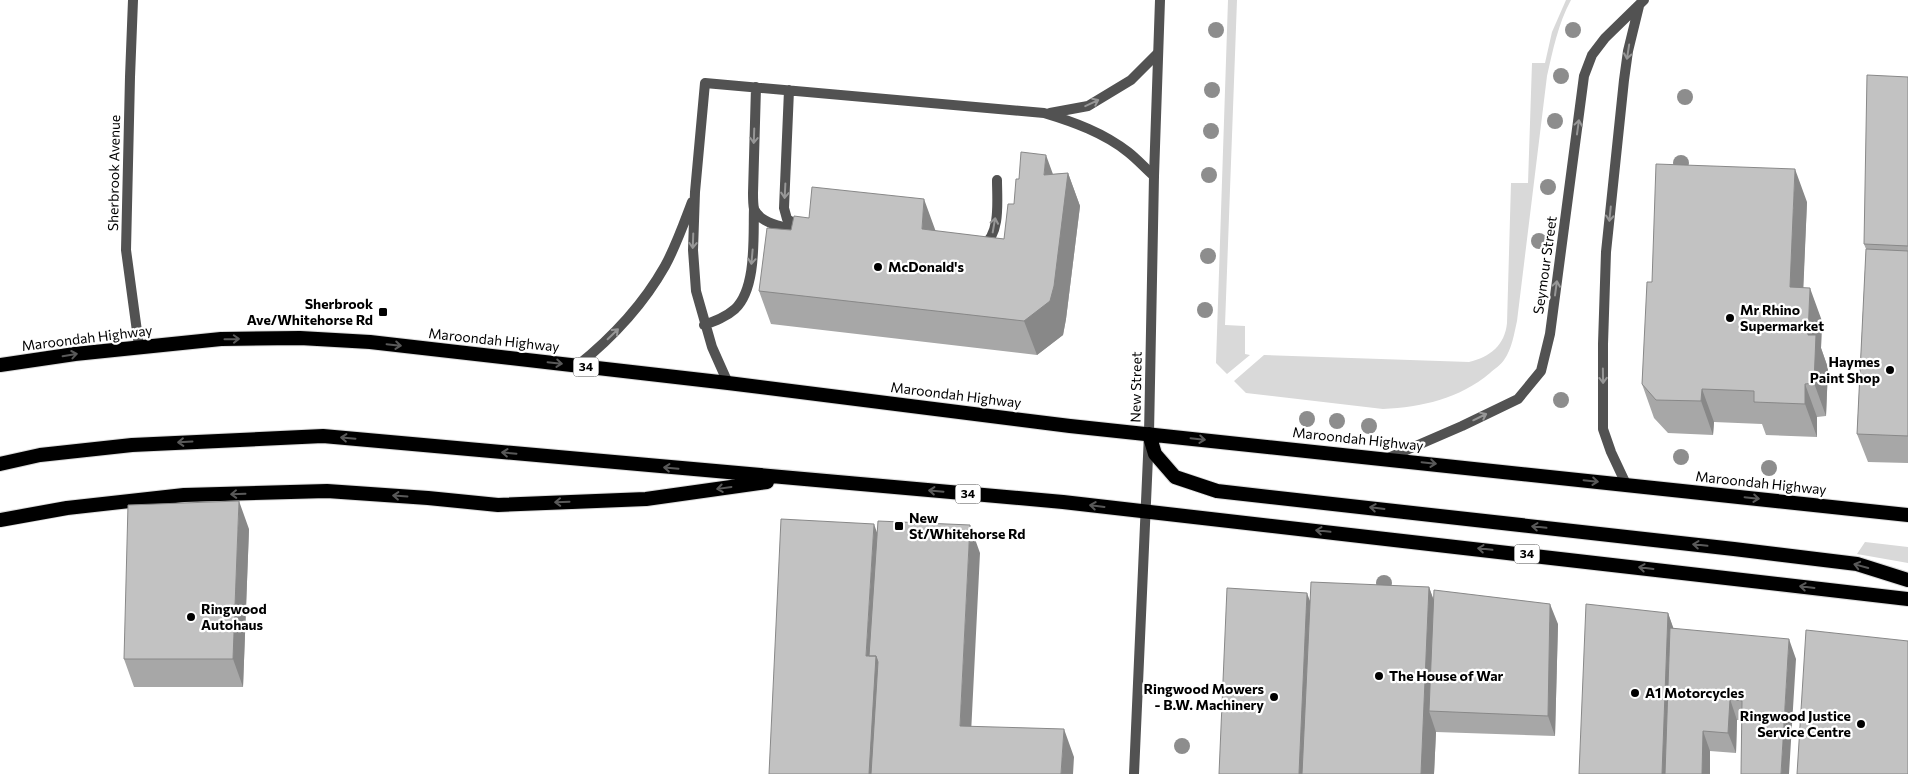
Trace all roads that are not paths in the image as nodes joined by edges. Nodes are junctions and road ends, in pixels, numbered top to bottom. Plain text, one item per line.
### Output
1 (133, 0) edge
2 (1160, 0) edge
3 (1641, 2) edge
4 (1157, 54) junction
5 (756, 87) junction
6 (789, 90) junction
7 (1044, 113) junction
8 (1154, 176) junction
9 (997, 180) dead end
10 (695, 192) junction
11 (754, 208) junction
12 (973, 249) edge
13 (704, 325) junction
14 (139, 346) junction
15 (0, 366) edge
16 (576, 366) junction
17 (728, 382) junction
18 (1150, 434) junction
19 (1388, 458) junction
20 (0, 464) edge
21 (790, 478) junction
22 (1626, 484) junction
23 (1146, 512) junction
24 (1908, 515) edge
25 (0, 520) edge
26 (1908, 580) edge
27 (1908, 598) edge
28 (1134, 774) edge

1 - 14 street, Sherbrook Avenue
2 - 4 street, New Street
19 -> 3 street, Seymour Street
3 -> 22 street, Seymour Street
7 -> 4 street
4 - 8 street, New Street
5 - 6 street
5 - 10 street
5 -> 11 street
6 - 7 street
6 -> 11 street
7 - 8 street
8 - 18 street, New Street
12 -> 9 street
10 -> 13 street
16 -> 10 street
11 -> 13 street
13 - 17 street
15 -> 14 highway, Maroondah Highway / 34
14 -> 16 highway, Maroondah Highway / 34
16 - 17 highway, Maroondah Highway / 34
17 - 18 highway, Maroondah Highway / 34
18 -> 19 highway, Maroondah Highway / 34
18 - 23 street, New Street
26 -> 18 highway
19 -> 22 highway, Maroondah Highway / 34
21 -> 20 highway, 34
23 -> 21 highway, 34
21 -> 25 highway
22 -> 24 highway, Maroondah Highway / 34
27 -> 23 highway, 34
23 - 28 street, New Street

